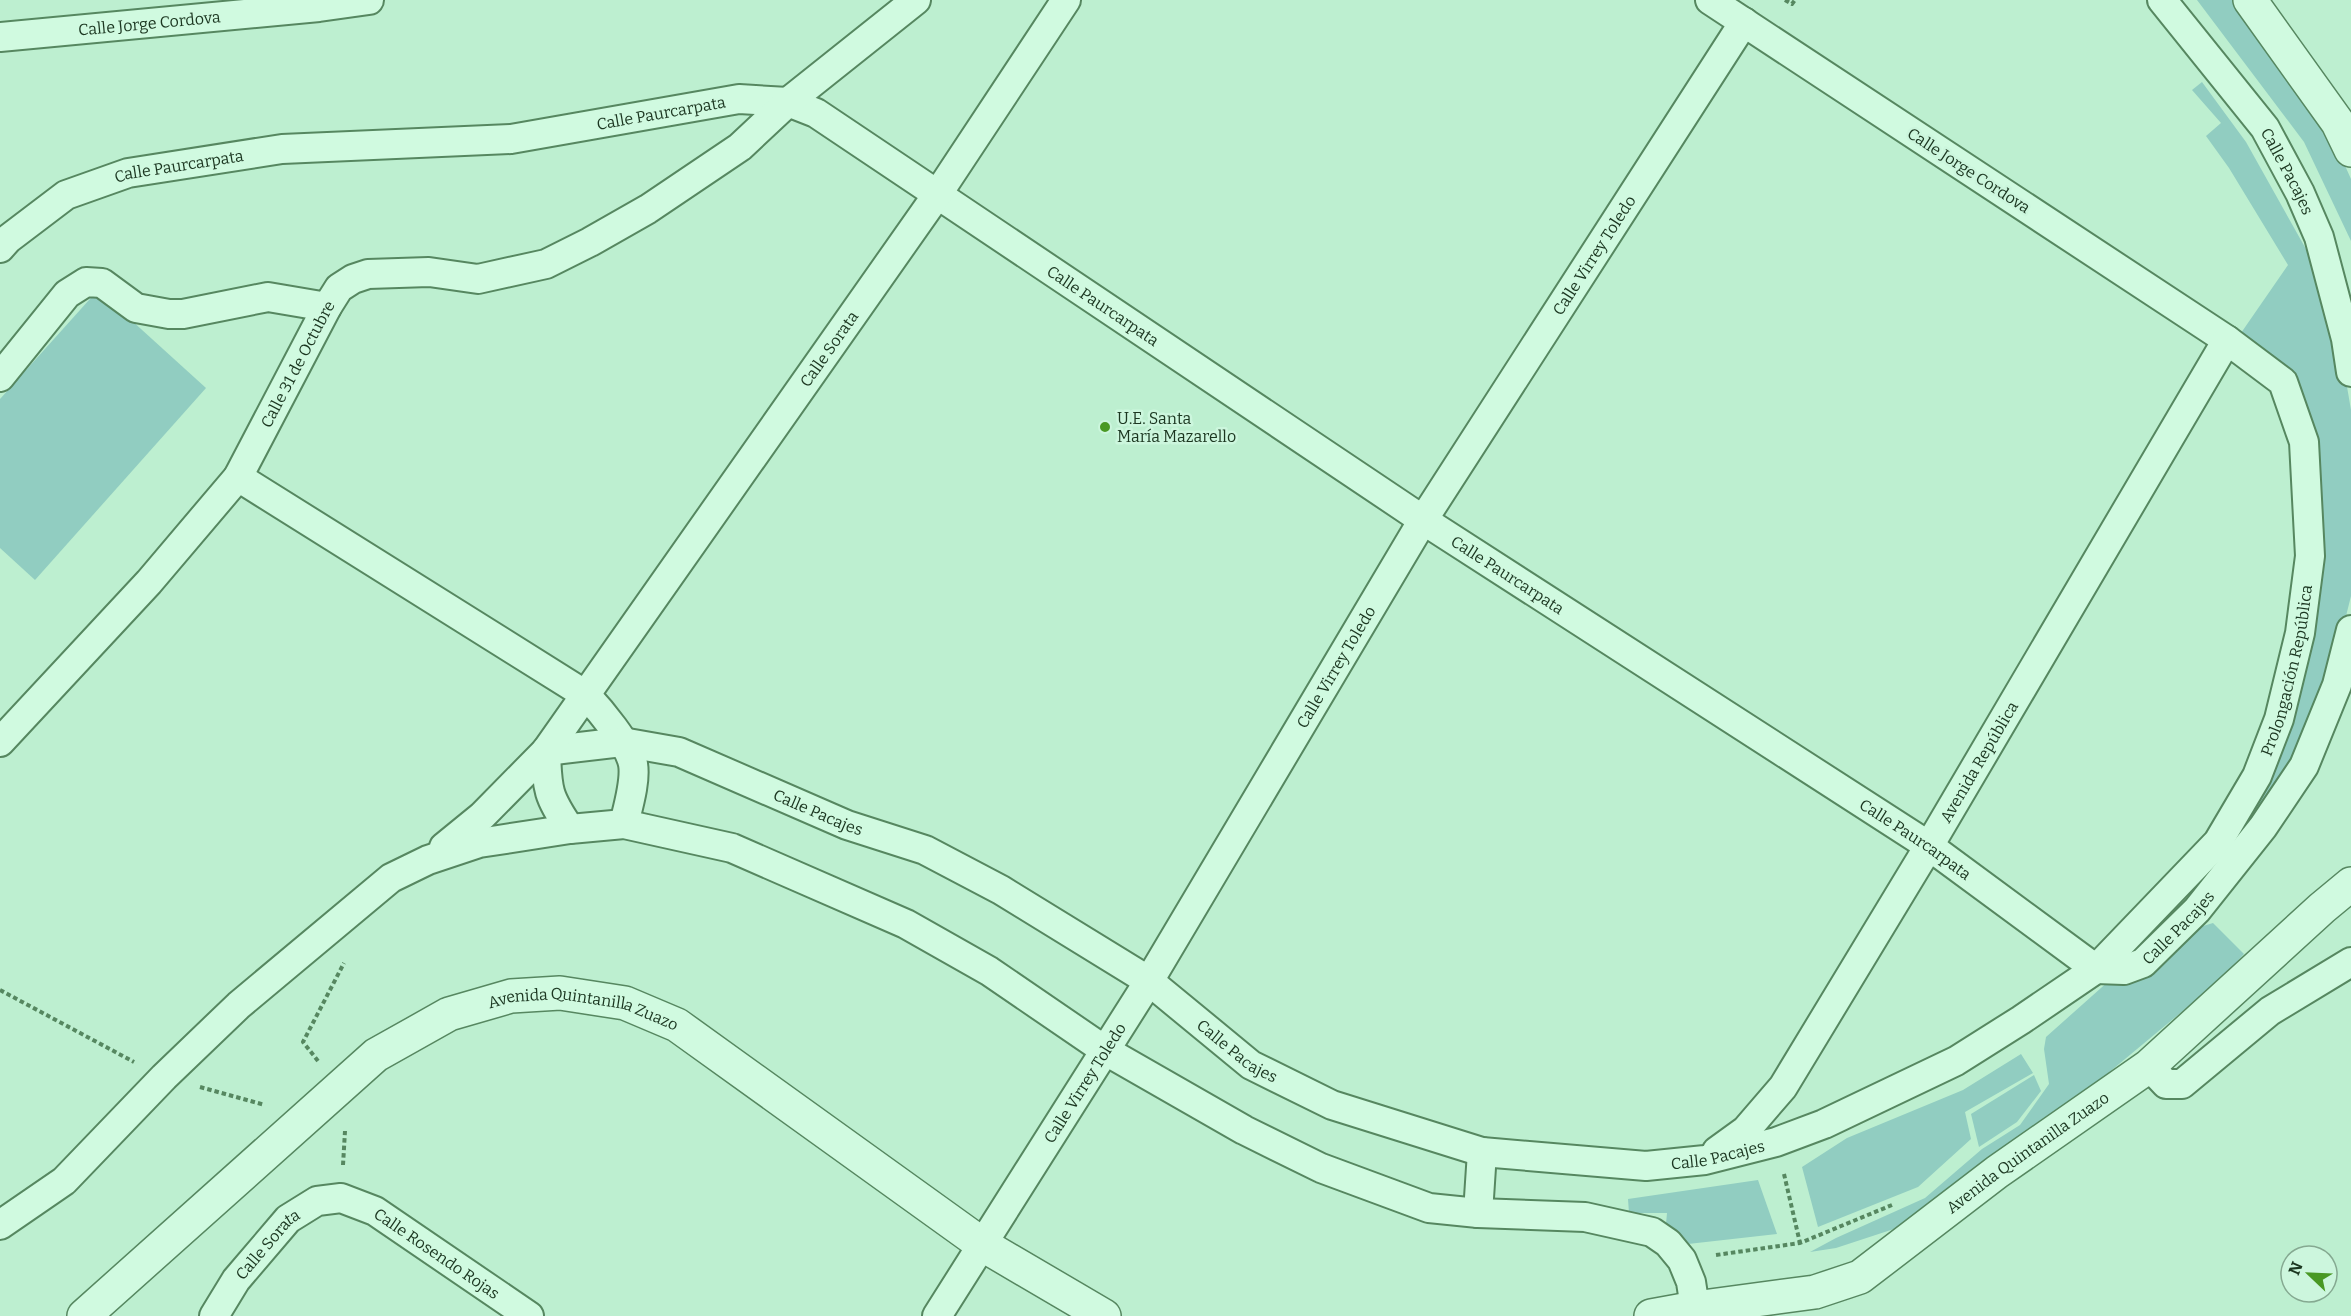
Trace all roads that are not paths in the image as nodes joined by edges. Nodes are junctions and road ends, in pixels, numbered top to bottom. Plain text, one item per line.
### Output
1 (369, 0) edge
2 (916, 0) edge
3 (1066, 0) edge
4 (1710, 0) edge
5 (2162, 0) edge
6 (2250, 0) edge
7 (1744, 22) junction
8 (0, 37) edge
9 (788, 102) junction
10 (2351, 150) edge
11 (937, 195) junction
12 (0, 248) edge
13 (327, 307) junction
14 (2227, 340) junction
15 (2351, 372) edge
16 (0, 377) edge
17 (238, 477) junction
18 (1423, 520) junction
19 (2351, 630) edge
20 (586, 695) junction
21 (0, 742) edge
22 (622, 742) junction
23 (546, 751) junction
24 (624, 824) junction
25 (570, 829) junction
26 (1929, 846) junction
27 (428, 860) junction
28 (2351, 884) edge
29 (2351, 962) edge
30 (2096, 969) junction
31 (1149, 981) junction
32 (1106, 1051) junction
33 (2148, 1066) junction
34 (1482, 1152) junction
35 (1705, 1160) junction
36 (341, 1198) joint
37 (1478, 1213) junction
38 (0, 1226) edge
39 (983, 1245) junction
40 (1815, 1292) junction
41 (1695, 1308) junction
42 (84, 1316) edge
43 (213, 1316) edge
44 (529, 1316) edge
45 (938, 1316) edge
46 (1104, 1316) edge
47 (1651, 1316) edge
48 (1778, 1316) edge

1 - 8 street, Calle Jorge Cordova
2 - 9 street, Calle 31 de Octubre
3 - 11 street, Calle Sorata
4 - 7 street, Calle Jorge Cordova
5 - 15 street, Calle Pacajes
6 - 10 street
7 - 14 street, Calle Jorge Cordova
7 - 18 street, Calle Virrey Toledo
9 - 11 street, Calle Paurcarpata
9 - 12 street, Calle Paurcarpata
9 - 13 street, Calle 31 de Octubre
11 - 18 street, Calle Paurcarpata
11 - 20 street, Calle Sorata
13 - 16 street
13 - 17 street, Calle 31 de Octubre
14 - 26 street, Avenida República
14 - 30 street, Prolongación República
17 - 20 street
17 - 21 street, Calle 31 de Octubre
18 - 26 street, Calle Paurcarpata
18 - 31 street, Calle Virrey Toledo
19 - 30 street, Calle Pacajes
20 - 22 street
20 - 23 street, Calle Sorata
22 - 23 street, Calle Pacajes
22 - 24 street
22 - 31 street, Calle Pacajes
23 - 25 street
23 - 27 street
24 - 25 street
24 - 32 street
25 - 27 street
26 - 30 street, Calle Paurcarpata
26 - 35 street, Avenida República
27 - 38 street
28 - 33 street, Avenida Quintanilla Zuazo
29 - 33 street
30 - 35 street, Calle Pacajes
31 - 32 street, Calle Virrey Toledo
31 - 34 street, Calle Pacajes
32 - 37 street
32 - 39 street, Calle Virrey Toledo
33 - 40 street, Avenida Quintanilla Zuazo
34 - 35 street, Calle Pacajes
34 - 37 street
36 - 43 street, Calle Sorata
36 - 44 street, Calle Rosendo Rojas
37 - 41 street
39 - 42 street, Avenida Quintanilla Zuazo
39 - 45 street, Calle Virrey Toledo
39 - 46 street, Avenida Quintanilla Zuazo
40 - 41 street, Avenida Quintanilla Zuazo
40 - 48 street
41 - 47 street, Avenida Quintanilla Zuazo

